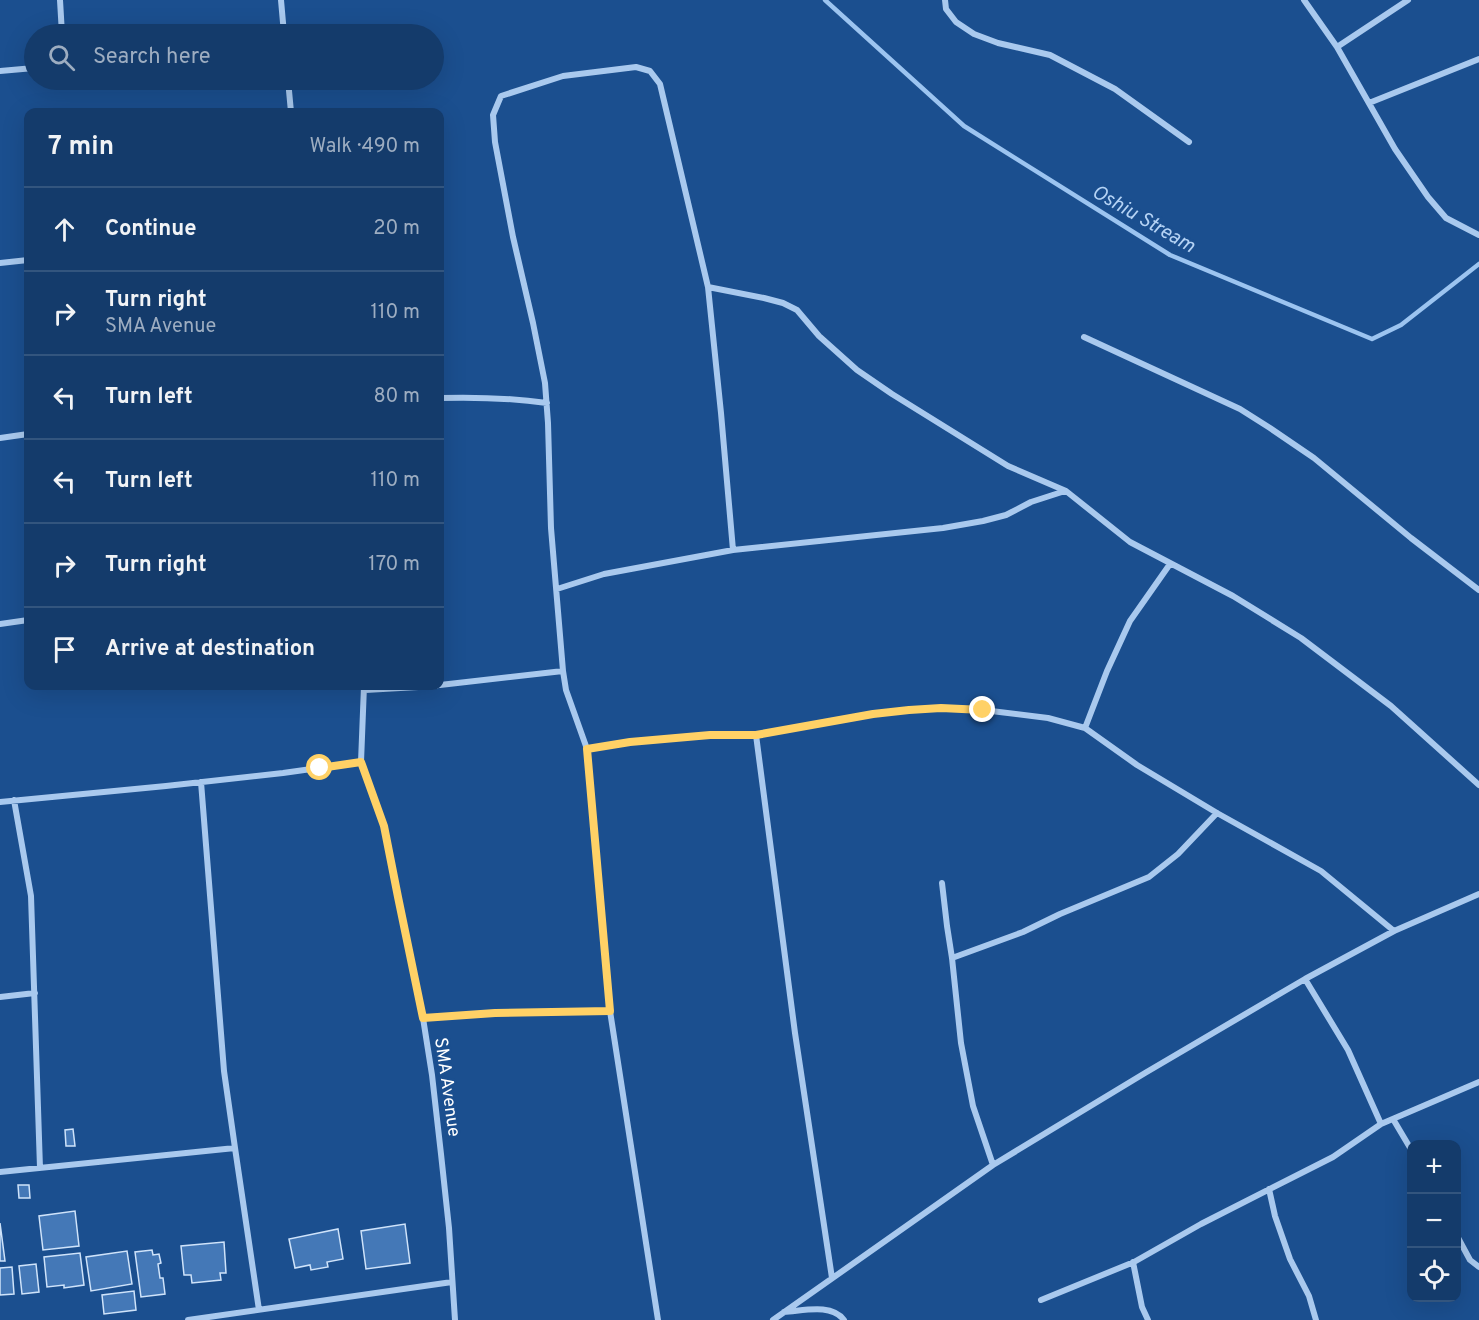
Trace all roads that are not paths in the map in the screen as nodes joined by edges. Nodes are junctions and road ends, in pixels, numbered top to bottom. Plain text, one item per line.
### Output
1 (60, 0) edge
2 (281, 0) edge
3 (945, 0) edge
4 (1304, 0) edge
5 (1408, 0) edge
6 (61, 24) edge
7 (283, 24) edge
8 (1337, 47) junction
9 (1479, 59) edge
10 (24, 69) edge
11 (0, 71) edge
12 (289, 90) edge
13 (1369, 102) junction
14 (291, 108) edge
15 (1189, 141) dead end
16 (1479, 235) edge
17 (24, 260) edge
18 (0, 263) edge
19 (708, 287) junction
20 (1084, 337) dead end
21 (444, 398) edge
22 (547, 403) junction
23 (24, 435) edge
24 (0, 438) edge
25 (1066, 491) junction
26 (733, 550) junction
27 (1170, 564) junction
28 (557, 590) junction
29 (1479, 591) edge
30 (24, 621) edge
31 (0, 624) edge
32 (562, 670) junction
33 (444, 684) edge
34 (364, 690) edge
35 (1085, 728) junction
36 (756, 735) junction
37 (587, 749) junction
38 (361, 762) junction
39 (201, 782) junction
40 (1479, 785) edge
41 (14, 800) junction
42 (0, 802) edge
43 (1217, 813) junction
44 (942, 883) dead end
45 (1479, 894) edge
46 (1394, 931) junction
47 (952, 958) junction
48 (1305, 980) junction
49 (35, 993) junction
50 (0, 997) edge
51 (610, 1011) junction
52 (423, 1018) junction
53 (1479, 1082) edge
54 (1393, 1119) junction
55 (1381, 1124) junction
56 (1407, 1143) edge
57 (235, 1148) junction
58 (993, 1165) junction
59 (40, 1168) junction
60 (0, 1172) edge
61 (1269, 1189) junction
62 (1461, 1243) edge
63 (1133, 1262) junction
64 (1479, 1267) edge
65 (832, 1278) junction
66 (452, 1282) junction
67 (1041, 1300) dead end
68 (259, 1310) junction
69 (784, 1312) junction
70 (188, 1320) edge
71 (455, 1320) edge
72 (658, 1320) edge
73 (773, 1320) edge
74 (844, 1320) edge
75 (1148, 1320) edge
76 (1316, 1320) edge

1 - 6 street
2 - 7 street
3 - 15 street
4 - 8 street
5 - 8 street
8 - 13 street
9 - 13 street
10 - 11 street
12 - 14 street
13 - 16 street
17 - 18 street
19 - 22 street
19 - 25 street
19 - 26 street
20 - 29 street
21 - 22 street
22 - 28 street
23 - 24 street
25 - 26 street
25 - 27 street
26 - 28 street
27 - 35 street
27 - 40 street
28 - 32 street
30 - 31 street
32 - 33 street
32 - 37 street
34 - 38 street, SMA Avenue
35 - 36 street
35 - 43 street
36 - 37 street
36 - 65 street
37 - 51 street
38 - 39 street
38 - 52 street, SMA Avenue
39 - 41 street
39 - 57 street
41 - 42 street
41 - 49 street
43 - 46 street
43 - 47 street
44 - 47 street
45 - 46 street
46 - 48 street
47 - 58 street
48 - 55 street
48 - 58 street
49 - 50 street
49 - 59 street
51 - 52 street
51 - 72 street
52 - 66 street, SMA Avenue
53 - 54 street
54 - 55 street
54 - 56 street
55 - 61 street
57 - 59 street
57 - 68 street
58 - 65 street
59 - 60 street
61 - 63 street
61 - 76 street
62 - 64 street
63 - 67 street
63 - 75 street
65 - 69 street
66 - 68 street
66 - 71 street, SMA Avenue
68 - 70 street
69 - 73 street
69 - 74 street

